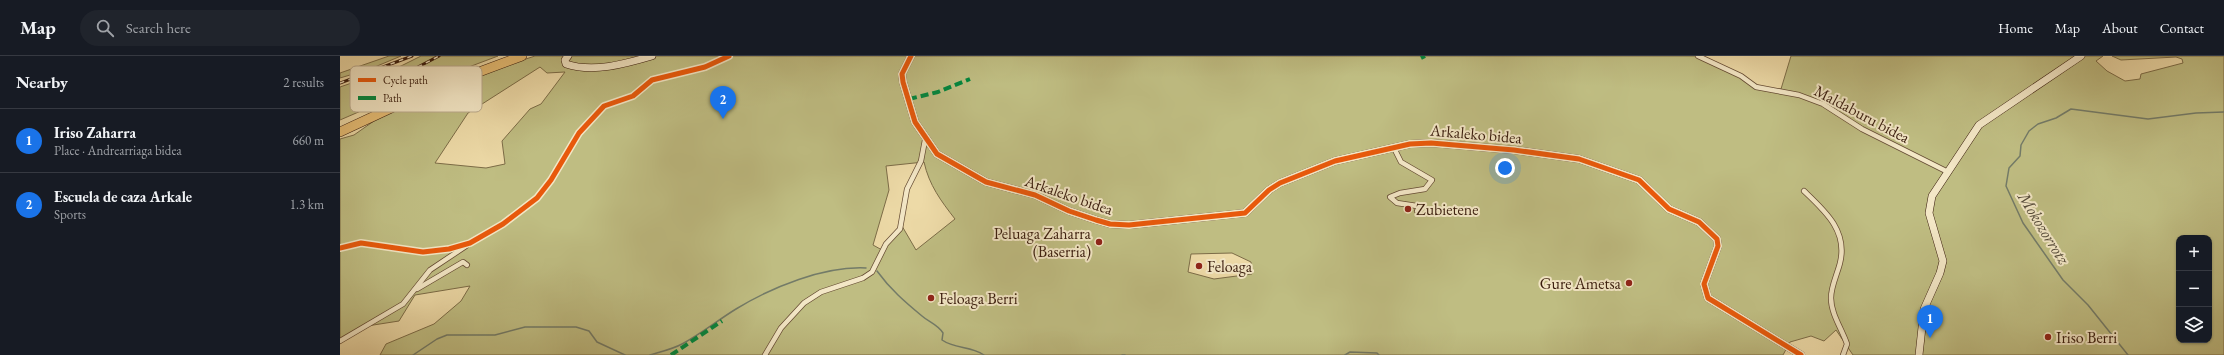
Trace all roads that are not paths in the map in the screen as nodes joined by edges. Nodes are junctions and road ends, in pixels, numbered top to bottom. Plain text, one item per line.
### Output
1 (508, 56) edge
2 (522, 56) edge
3 (568, 56) edge
4 (652, 56) edge
5 (729, 56) edge
6 (910, 56) edge
7 (1698, 56) edge
8 (2081, 56) edge
9 (481, 66) edge
10 (482, 71) edge
11 (372, 112) edge
12 (383, 112) edge
13 (340, 127) edge
14 (340, 132) edge
15 (925, 140) junction
16 (1394, 148) junction
17 (1948, 172) junction
18 (1804, 191) dead end
19 (1417, 211) dead end
20 (466, 244) junction
21 (340, 248) edge
22 (467, 265) dead end
23 (414, 291) junction
24 (340, 341) edge
25 (765, 355) edge
26 (1802, 355) edge
27 (1843, 355) edge
28 (1919, 355) edge

1 - 9 highway
2 - 10 highway
3 - 4 street
5 - 20 street
6 - 15 street, Arkaleko bidea
7 - 17 street, Maldaburu bidea
8 - 17 street
11 - 13 highway
12 - 14 highway
15 - 16 street, Arkaleko bidea
15 - 25 street
16 - 19 street
16 - 26 street, Arkaleko bidea
17 - 28 street
18 - 27 street
20 - 21 street
20 - 23 street
22 - 23 street
23 - 24 street

